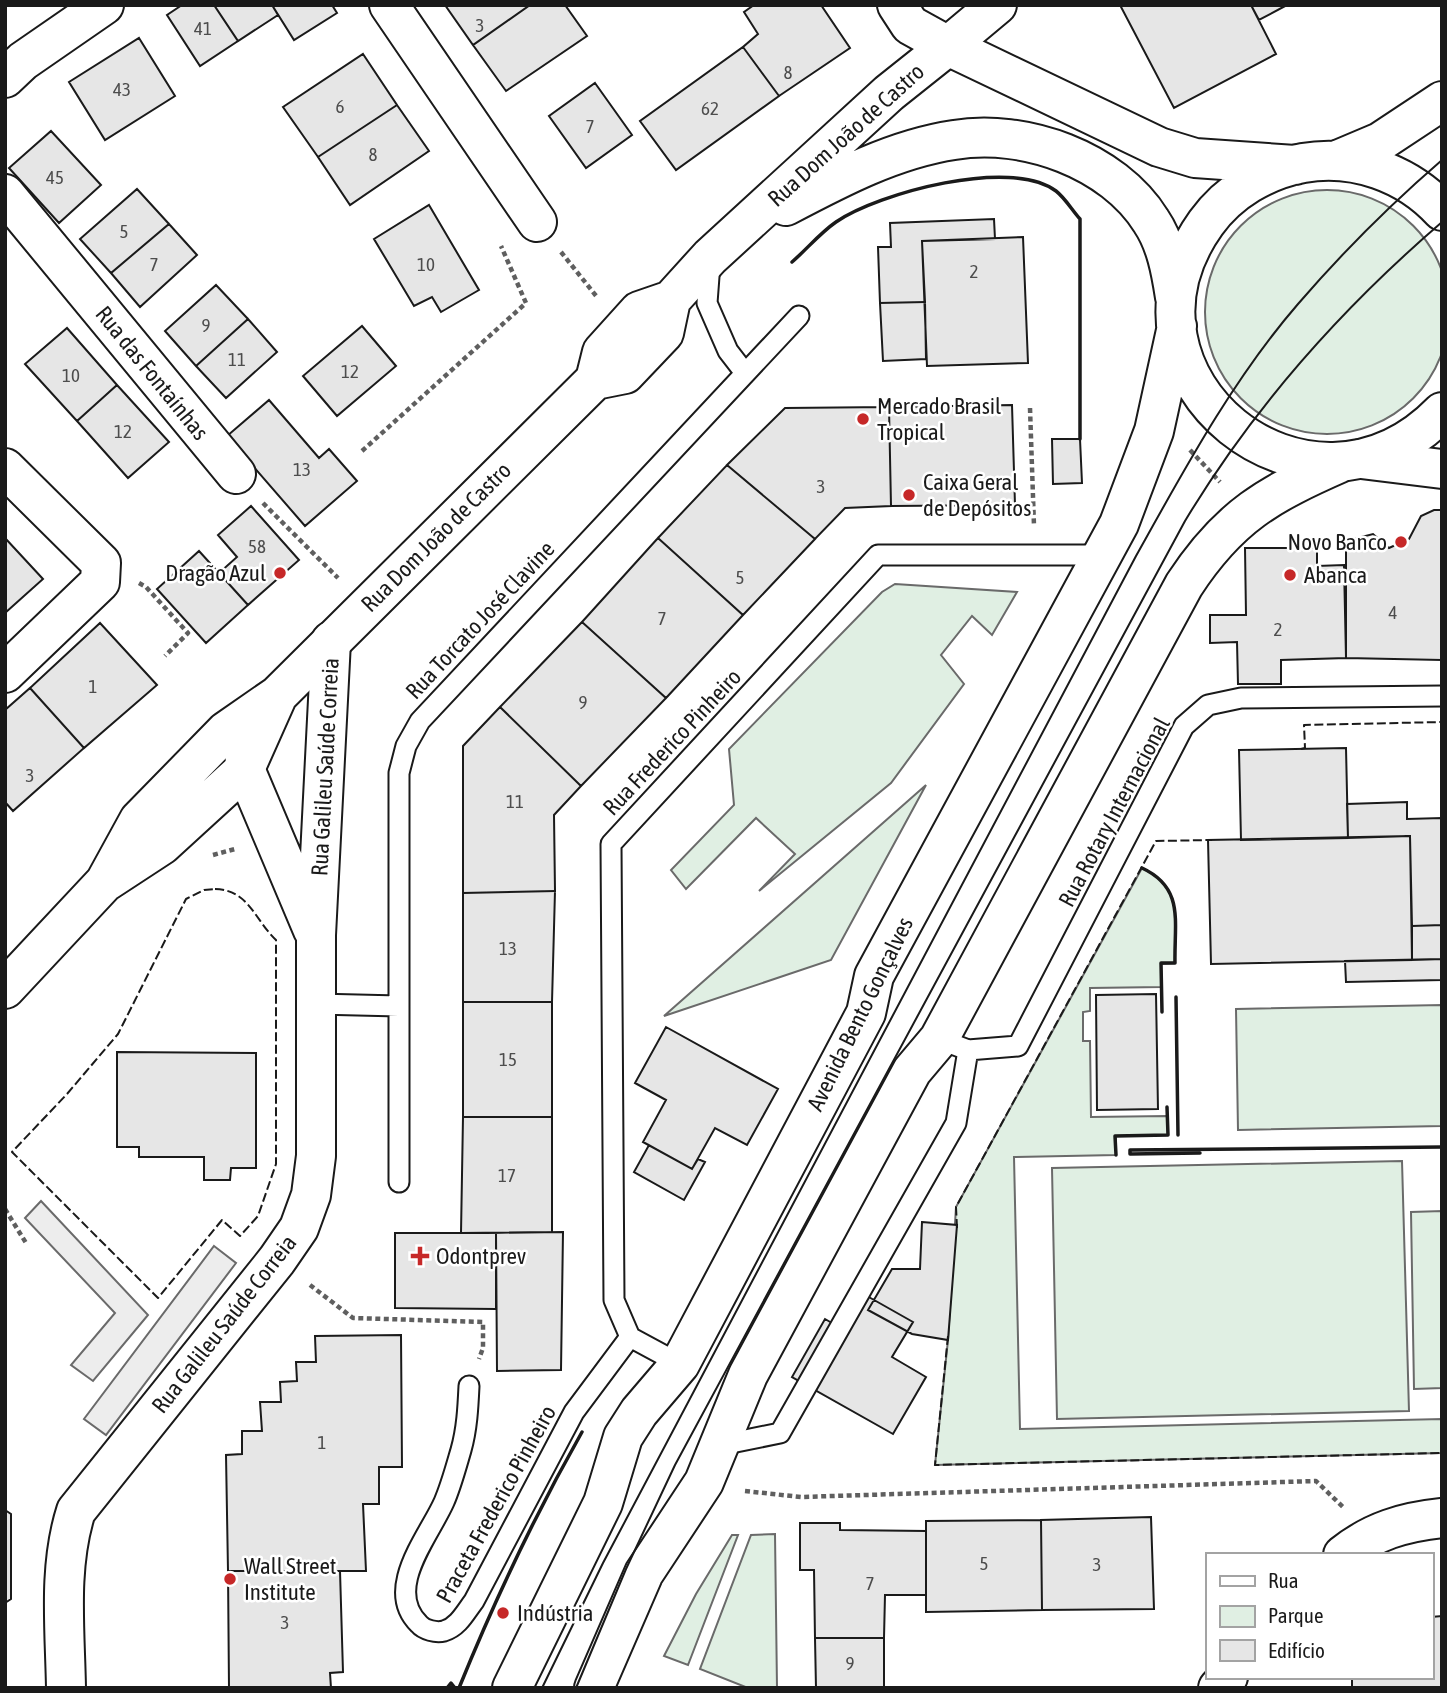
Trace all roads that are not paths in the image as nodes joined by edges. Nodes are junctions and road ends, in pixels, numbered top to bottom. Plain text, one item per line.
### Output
1 (104, 5) edge
2 (390, 5) edge
3 (897, 5) edge
4 (996, 5) edge
5 (948, 46) junction
6 (5, 78) edge
7 (1442, 101) edge
8 (1335, 161) junction
9 (1295, 165) junction
10 (5, 194) edge
11 (1442, 211) edge
12 (537, 222) road end
13 (745, 226) junction
14 (710, 257) junction
15 (671, 300) junction
16 (799, 316) dead end
17 (1177, 316) junction
18 (745, 373) junction
19 (595, 380) junction
20 (1442, 412) edge
21 (1352, 461) junction
22 (5, 468) edge
23 (1442, 469) edge
24 (236, 474) road end
25 (1102, 555) junction
26 (331, 641) junction
27 (5, 673) edge
28 (278, 695) junction
29 (1442, 695) edge
30 (244, 716) junction
31 (245, 769) junction
32 (105, 882) junction
33 (316, 935) junction
34 (5, 989) edge
35 (316, 1004) junction
36 (399, 1006) junction
37 (953, 1044) junction
38 (399, 1182) dead end
39 (630, 1337) junction
40 (680, 1364) junction
41 (469, 1386) dead end
42 (708, 1474) junction
43 (1442, 1518) edge
44 (1352, 1548) edge
45 (66, 1688) edge
46 (512, 1688) edge
47 (594, 1688) edge

1 - 6 main road
2 - 12 main road
3 - 5 main road
4 - 5 main road, Rua Dom João de Castro
5 - 9 main road
5 - 13 main road, Rua Dom João de Castro
7 - 8 main road
8 - 9 main road
8 - 11 main road
9 - 17 main road, Avenida Bento Gonçalves
10 - 24 main road, Rua das Fontaínhas
13 - 14 main road, Rua Dom João de Castro
13 - 17 main road
14 - 15 main road, Rua Dom João de Castro
14 - 18 lane
15 - 19 main road, Rua Dom João de Castro
15 - 19 main road, Rua Dom João de Castro
16 - 18 lane, Rua Torcato José Clavine
17 - 21 main road
17 - 25 main road, Avenida Bento Gonçalves
18 - 36 lane, Rua Torcato José Clavine
19 - 26 main road, Rua Dom João de Castro
20 - 21 main road
21 - 23 main road
21 - 37 main road
22 - 27 main road
25 - 39 lane, Rua Frederico Pinheiro
25 - 40 main road, Avenida Bento Gonçalves
26 - 28 main road, Rua Dom João de Castro
26 - 33 main road, Rua Galileu Saúde Correia
28 - 30 main road, Rua Dom João de Castro
28 - 31 main road, Rua Dom João de Castro
29 - 37 lane, Rua Rotary Internacional
30 - 31 main road, Rua Galileu Saúde Correia
30 - 32 main road, Rua Dom João de Castro
31 - 32 main road, Rua Dom João de Castro
31 - 33 main road, Rua Galileu Saúde Correia
32 - 34 main road, Rua Dom João de Castro
33 - 35 main road, Rua Galileu Saúde Correia
35 - 36 lane
35 - 45 main road, Rua Galileu Saúde Correia
36 - 38 lane, Rua Torcato José Clavine
37 - 42 main road
37 - 42 lane
39 - 40 lane
39 - 41 lane, Praceta Frederico Pinheiro
40 - 46 main road, Avenida Bento Gonçalves
42 - 47 main road
43 - 44 main road

